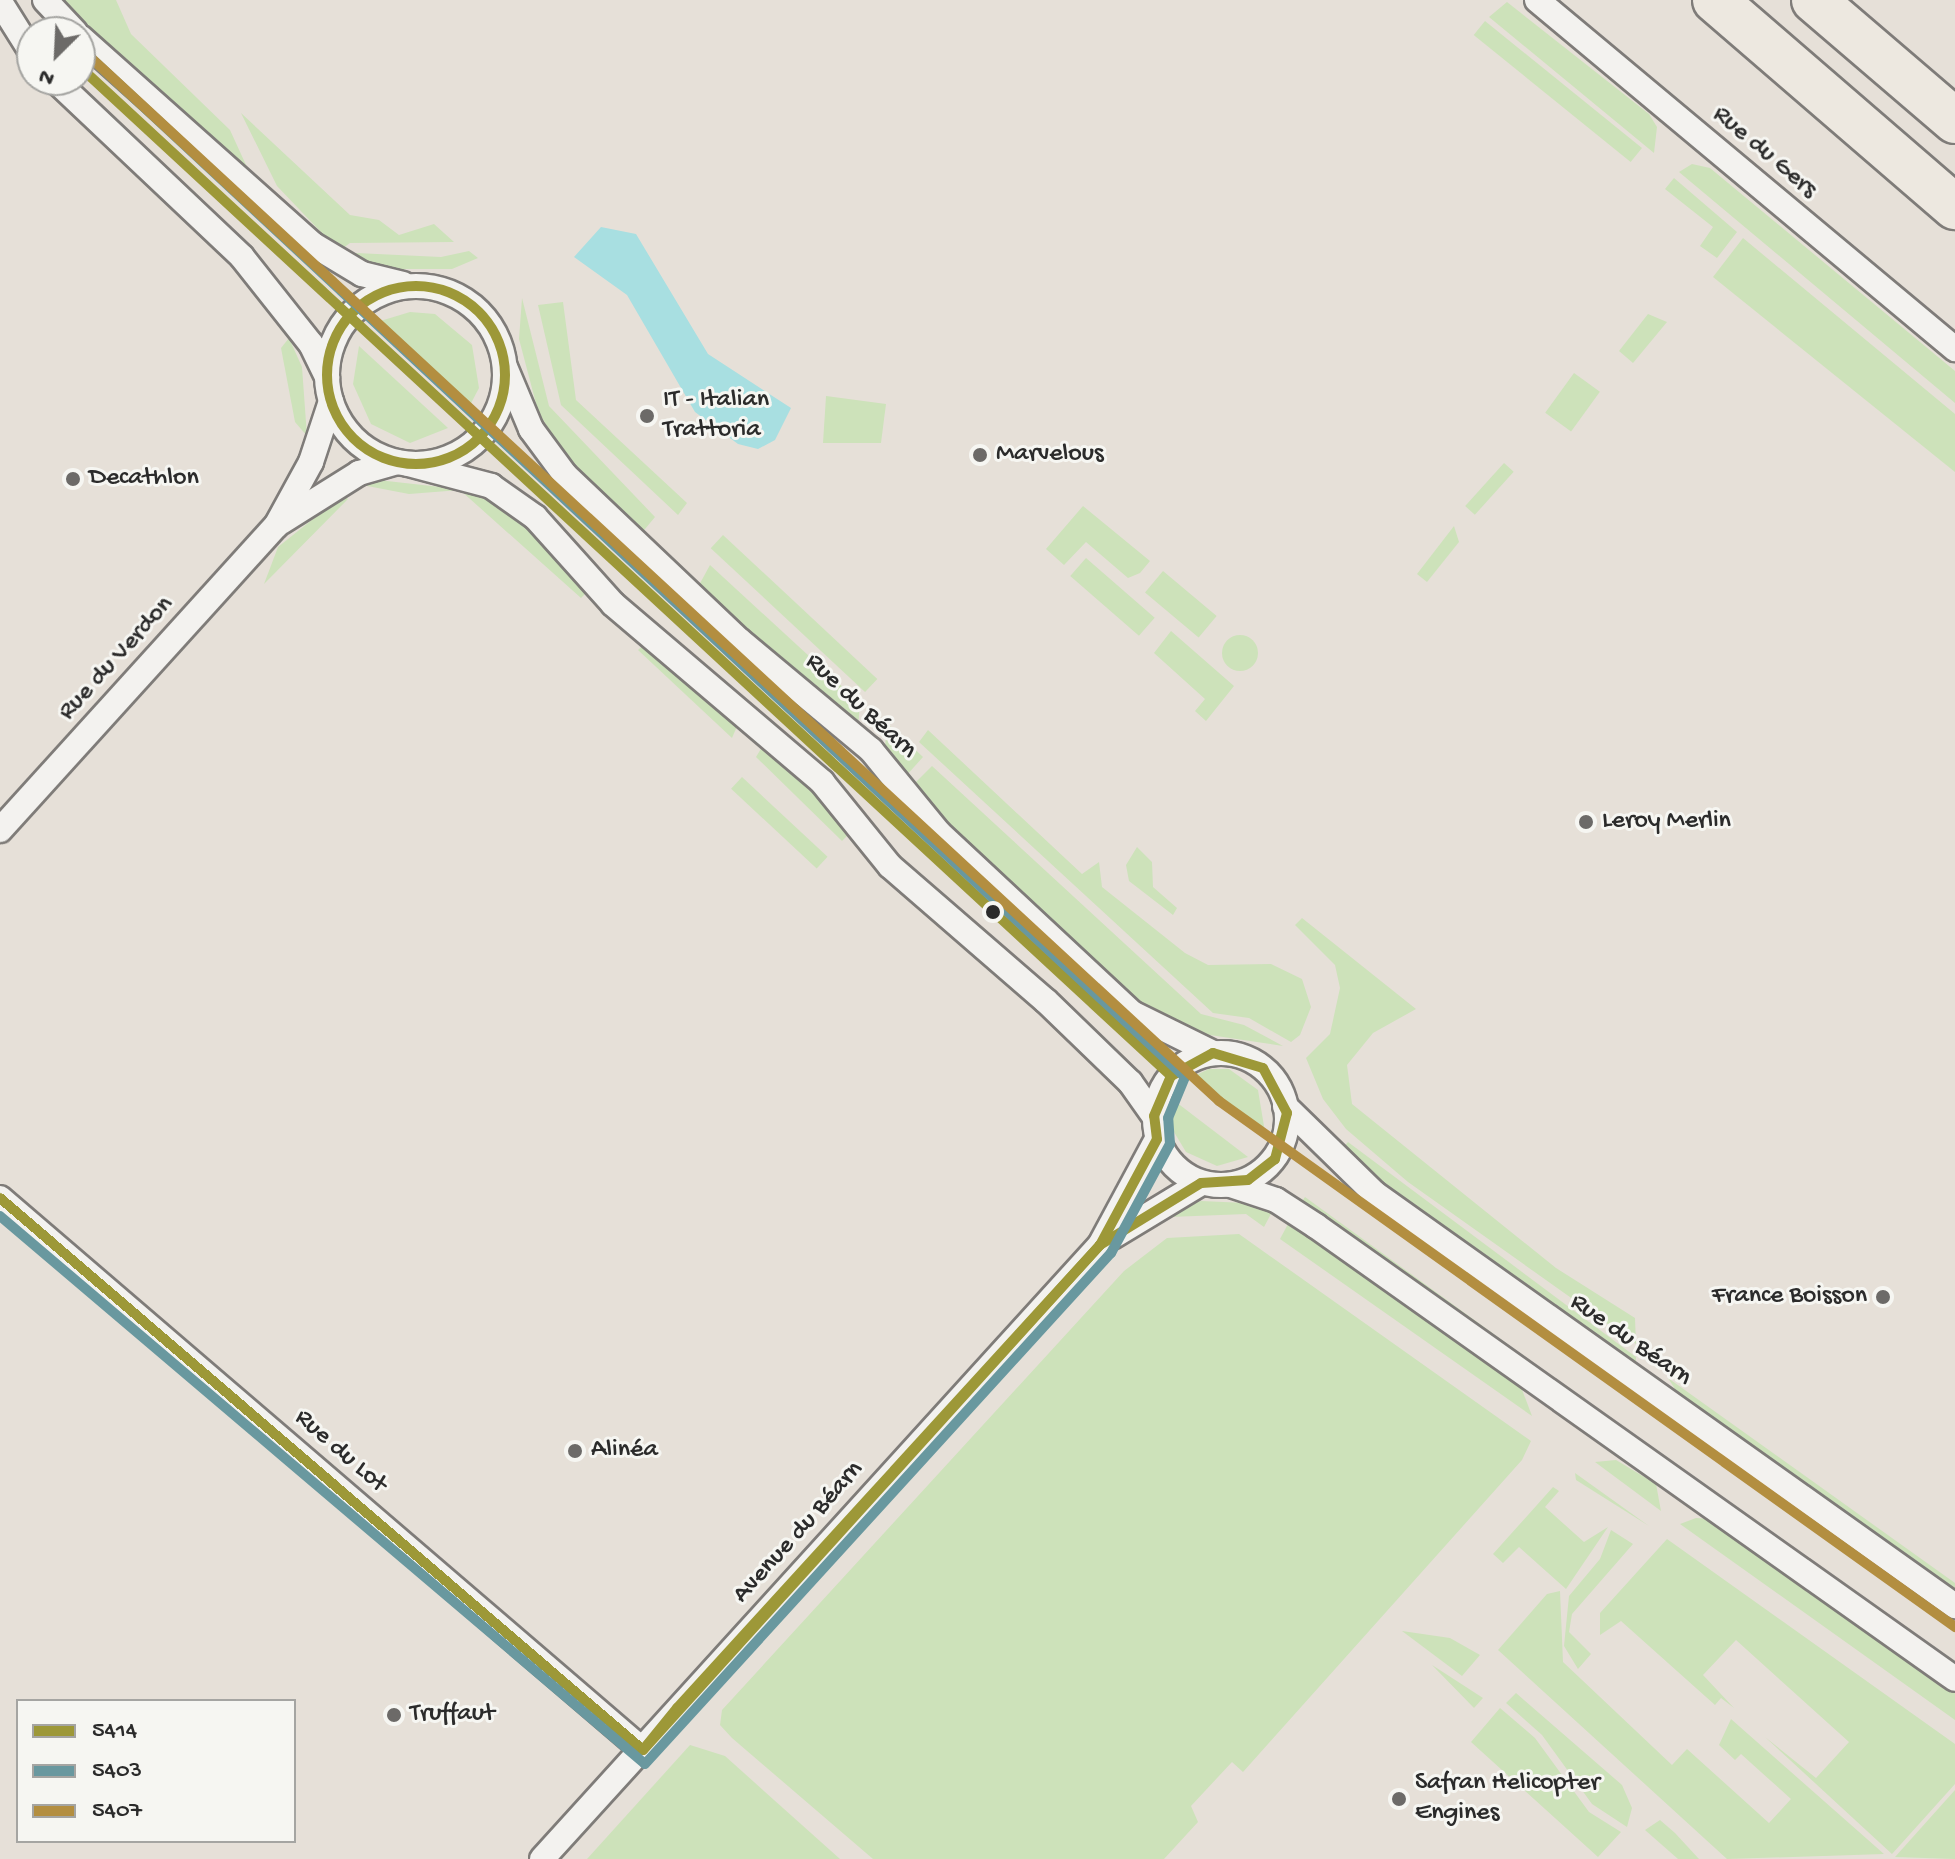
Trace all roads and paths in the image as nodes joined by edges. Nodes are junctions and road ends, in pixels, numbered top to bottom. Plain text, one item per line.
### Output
1 (45, 0) edge
2 (1537, 0) edge
3 (1715, 0) edge
4 (1814, 0) edge
5 (0, 2) edge
6 (60, 16) edge
7 (16, 28) edge
8 (96, 51) edge
9 (72, 96) edge
10 (1955, 121) edge
11 (1955, 207) edge
12 (414, 286) junction
13 (1955, 349) edge
14 (505, 367) junction
15 (329, 389) junction
16 (402, 463) junction
17 (276, 526) junction
18 (0, 830) edge
19 (1213, 1053) junction
20 (1285, 1106) junction
21 (1156, 1127) junction
22 (1201, 1183) junction
23 (1231, 1185) junction
24 (0, 1198) edge
25 (1100, 1245) junction
26 (1955, 1606) edge
27 (1955, 1679) edge
28 (643, 1750) junction
29 (542, 1859) edge

1 - 6 street
2 - 13 street, Rue du Gers
3 - 11 highway
4 - 10 highway
5 - 7 street
8 - 12 street
9 - 15 street
12 - 14 street
12 - 15 street
14 - 16 street
14 - 19 street, Rue du Béarn
15 - 16 street
15 - 17 street, Rue du Verdon
16 - 17 street, Rue du Verdon
16 - 21 street
17 - 18 street, Rue du Verdon
19 - 20 street
19 - 21 street
20 - 23 street
20 - 26 street, Rue du Béarn
21 - 22 street
21 - 25 street, Avenue du Béarn
22 - 23 street
22 - 25 street, Avenue du Béarn
23 - 27 street
24 - 28 street, Rue du Lot
25 - 28 street, Avenue du Béarn
28 - 29 street, Avenue du Béarn

